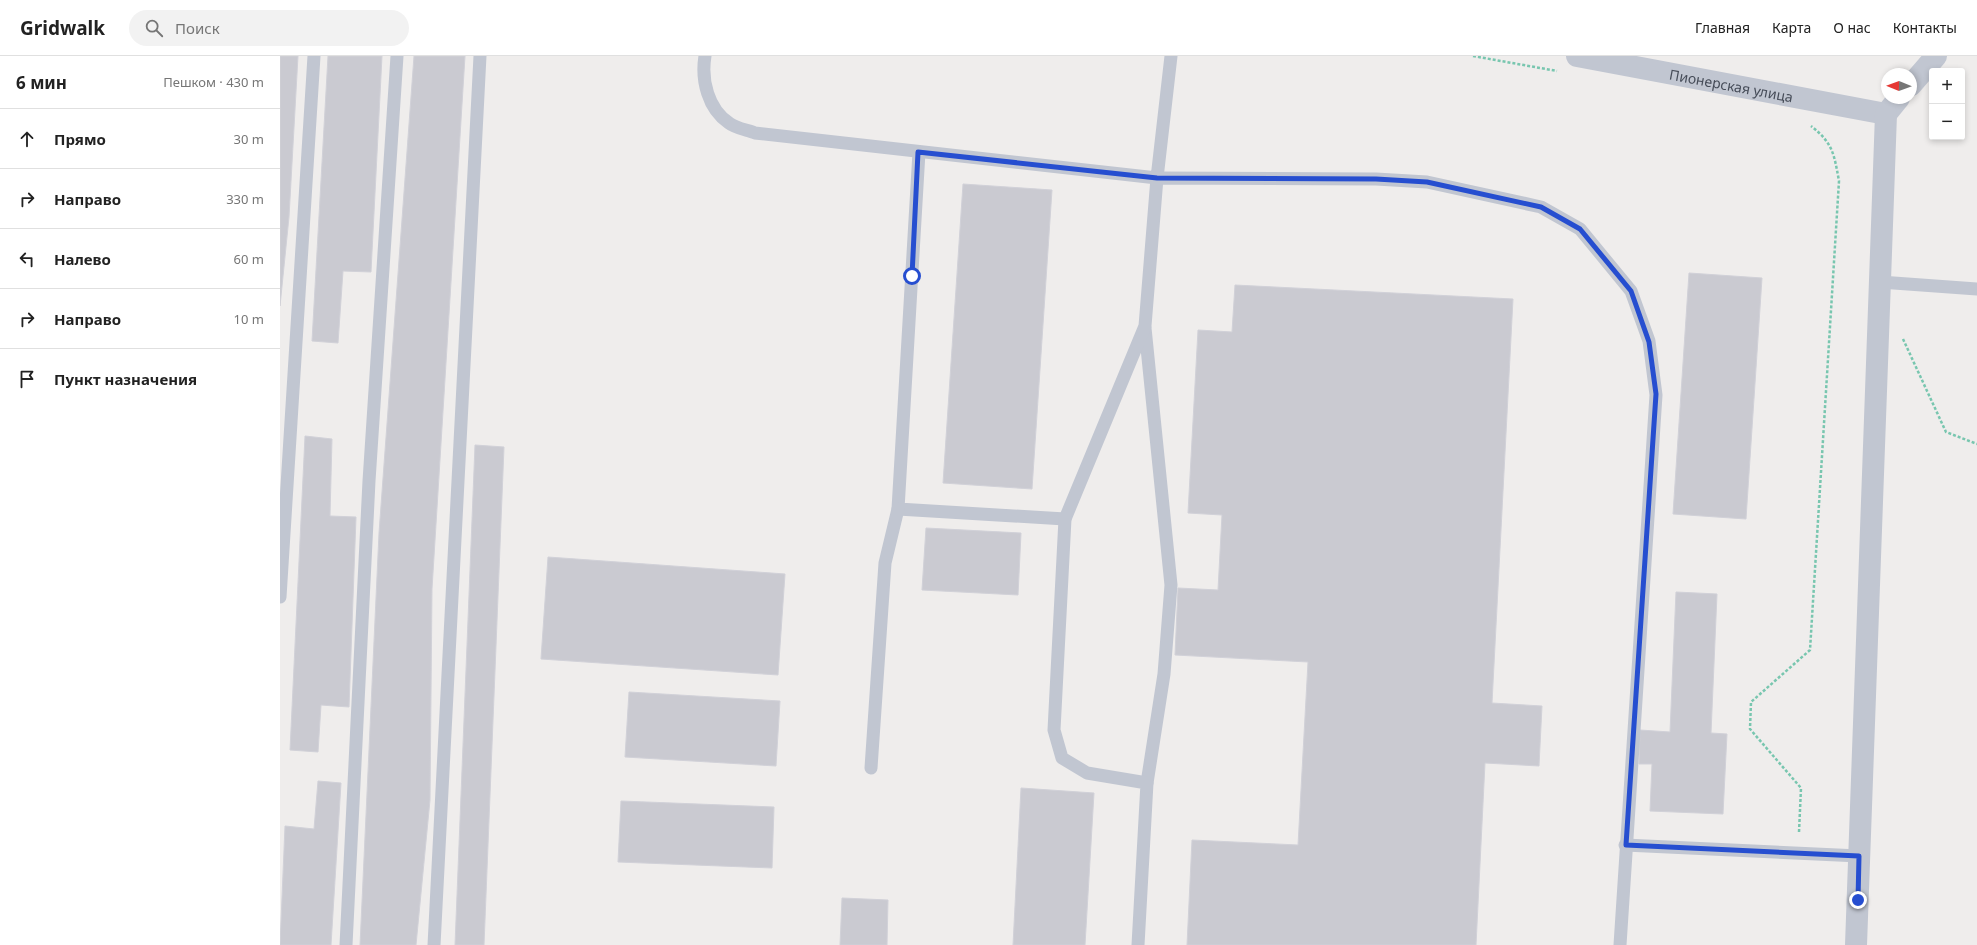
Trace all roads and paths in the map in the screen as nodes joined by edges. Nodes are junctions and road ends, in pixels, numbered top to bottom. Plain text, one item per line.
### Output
1 (314, 56) edge
2 (397, 56) edge
3 (480, 56) edge
4 (705, 56) edge
5 (1171, 56) edge
6 (1473, 56) edge
7 (1577, 56) edge
8 (1936, 56) edge
9 (1559, 72) dead end
10 (1917, 78) edge
11 (1893, 106) edge
12 (1807, 123) dead end
13 (918, 152) junction
14 (1157, 178) junction
15 (1880, 282) junction
16 (1977, 289) edge
17 (1145, 326) junction
18 (1903, 338) dead end
19 (1977, 444) edge
20 (898, 509) junction
21 (1065, 519) junction
22 (280, 597) edge
23 (870, 768) dead end
24 (1147, 783) junction
25 (1626, 845) junction
26 (1794, 853) junction
27 (1859, 856) junction
28 (346, 945) edge
29 (434, 945) edge
30 (1138, 945) edge
31 (1620, 945) edge
32 (1856, 945) edge

1 - 22 lane
2 - 28 lane
3 - 29 lane
4 - 13 lane
5 - 14 lane
6 - 9 path
7 - 11 street, Пионерская улица
8 - 10 street
11 - 15 street
12 - 26 path
13 - 14 lane
13 - 20 lane
14 - 17 lane
14 - 25 lane
15 - 16 lane
15 - 27 street
17 - 21 lane
17 - 24 lane
18 - 19 path
20 - 21 lane
20 - 23 lane
21 - 24 lane
24 - 30 lane
25 - 26 lane
25 - 31 lane
26 - 27 lane
27 - 32 street

